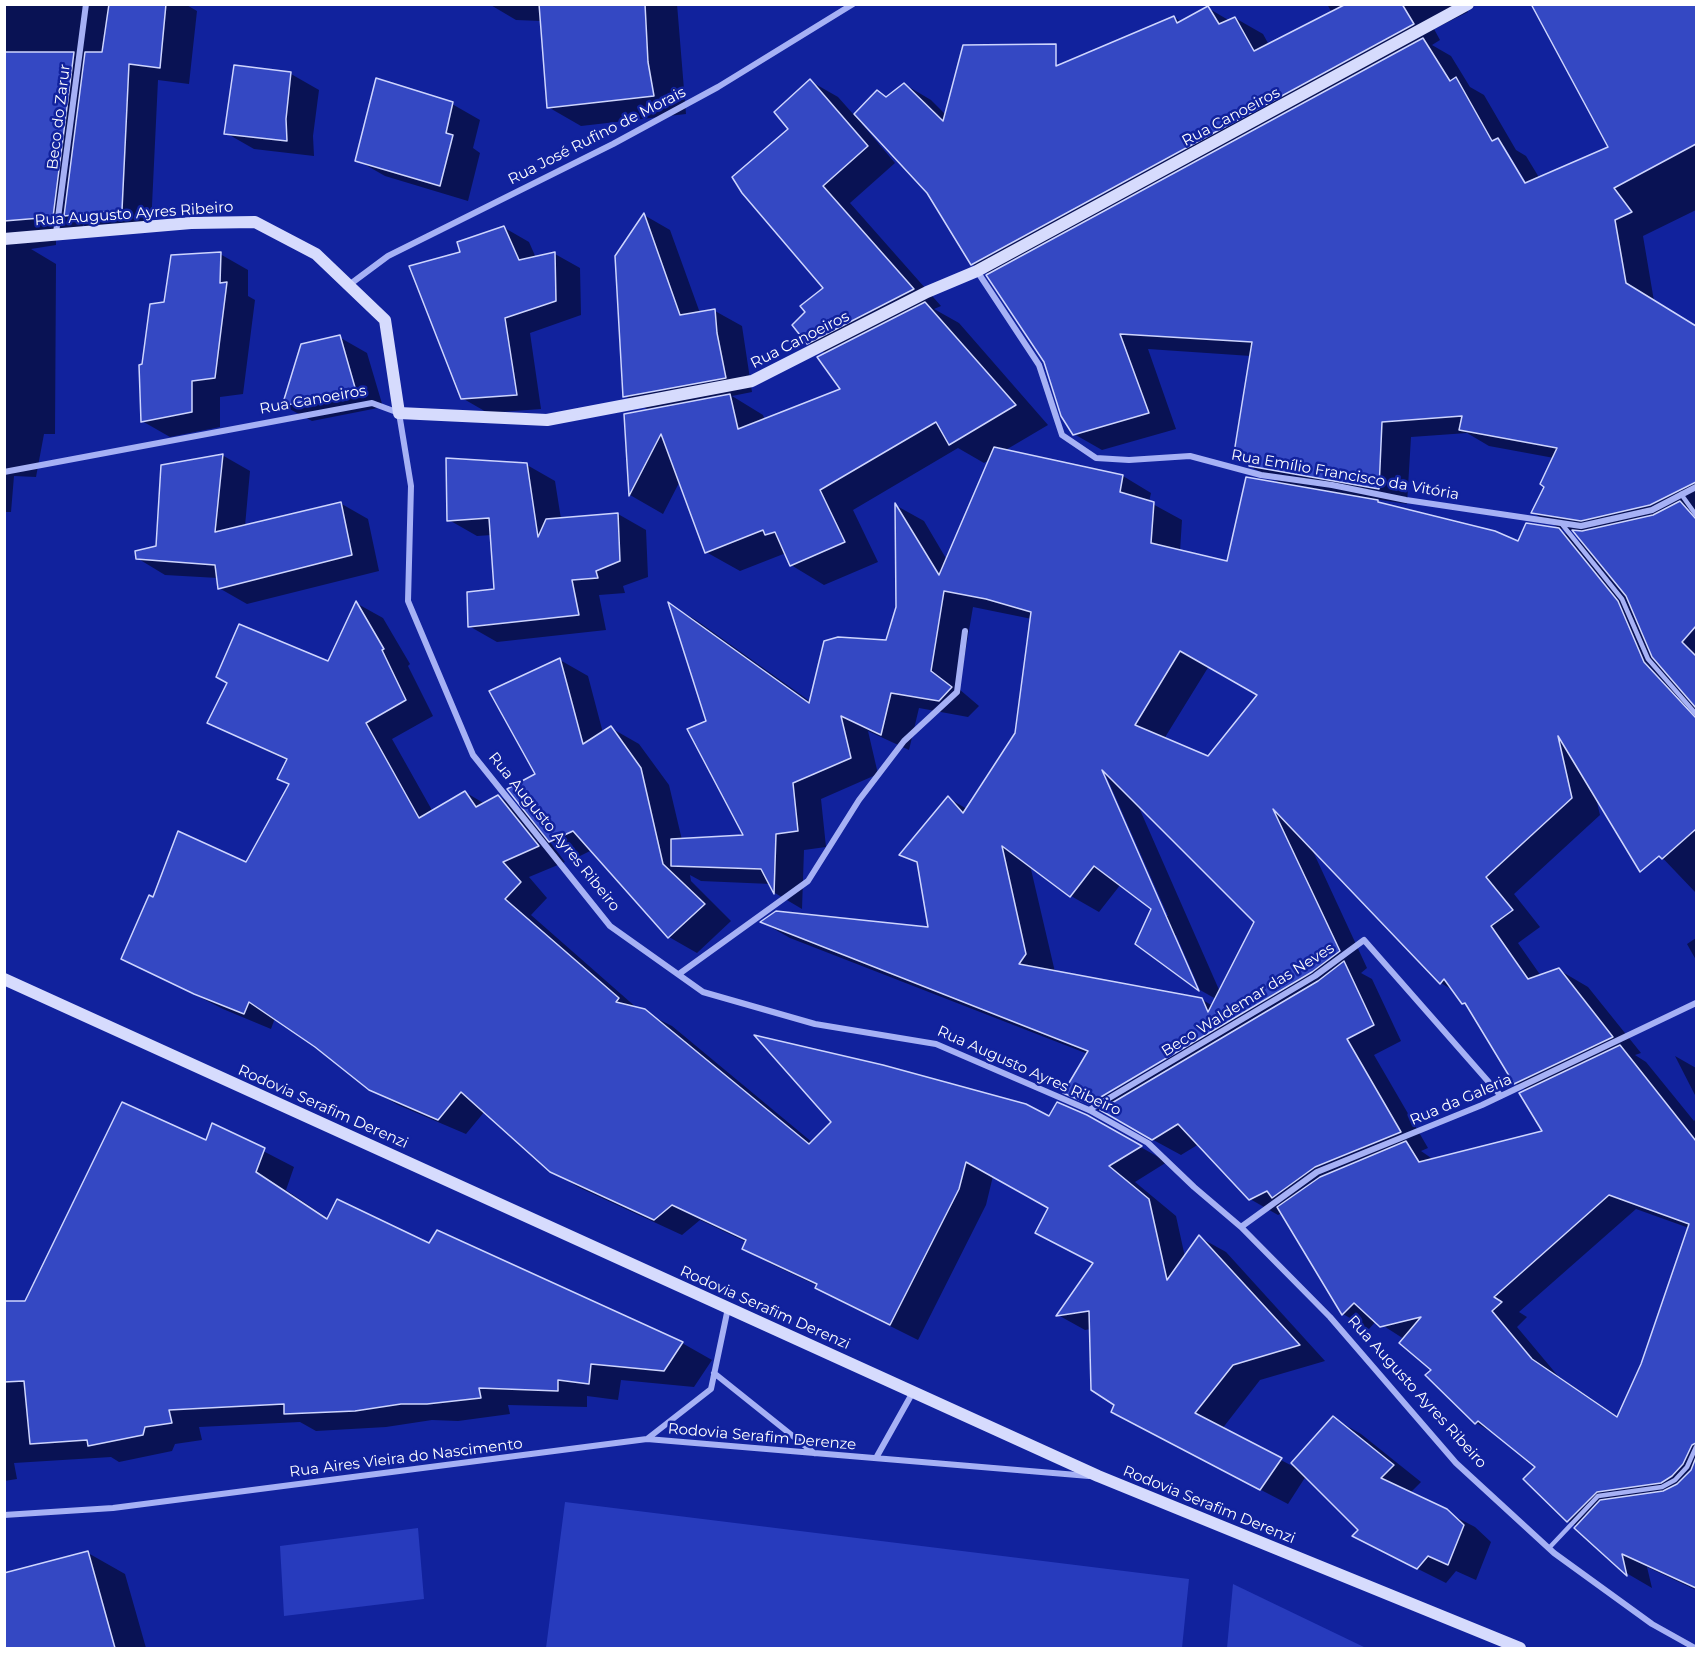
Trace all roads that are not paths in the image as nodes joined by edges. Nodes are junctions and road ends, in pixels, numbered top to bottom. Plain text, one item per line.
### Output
1 (86, 4) edge
2 (854, 4) edge
3 (1468, 4) edge
4 (56, 233) junction
5 (4, 239) edge
6 (977, 271) junction
7 (349, 285) junction
8 (399, 413) junction
9 (4, 472) edge
10 (1696, 487) edge
11 (1682, 494) junction
12 (1696, 515) edge
13 (1561, 523) junction
14 (965, 631) dead end
15 (1696, 714) edge
16 (679, 975) junction
17 (4, 979) edge
18 (1696, 1003) edge
19 (1500, 1096) junction
20 (1089, 1110) junction
21 (1241, 1227) junction
22 (728, 1308) junction
23 (714, 1373) junction
24 (913, 1392) junction
25 (647, 1439) junction
26 (1696, 1446) edge
27 (814, 1453) junction
28 (876, 1458) junction
29 (1098, 1476) junction
30 (4, 1515) edge
31 (1548, 1548) junction
32 (1520, 1648) edge
33 (1695, 1648) edge

1 - 4 street, Beco do Zarur
2 - 7 street, Rua José Rufino de Morais
3 - 6 street, Rua Canoeiros
4 - 5 street, Rua Augusto Ayres Ribeiro
4 - 7 street, Rua Augusto Ayres Ribeiro
6 - 8 street, Rua Canoeiros
6 - 13 street, Rua Emílio Francisco da Vitória
7 - 8 street, Rua Augusto Ayres Ribeiro
8 - 9 street, Rua Canoeiros
8 - 16 street, Rua Augusto Ayres Ribeiro
10 - 11 street, Rua Emílio Francisco da Vitória
11 - 12 lane
11 - 13 street, Rua Emílio Francisco da Vitória
13 - 15 lane
14 - 16 street
16 - 20 street, Rua Augusto Ayres Ribeiro
17 - 22 street, Rodovia Serafim Derenzi
18 - 19 street, Rua da Galeria
19 - 20 street, Beco Waldemar das Neves
19 - 21 street, Rua da Galeria
20 - 21 street, Rua Augusto Ayres Ribeiro
21 - 31 street, Rua Augusto Ayres Ribeiro
22 - 23 street
22 - 24 street, Rodovia Serafim Derenzi
23 - 25 street
23 - 27 street
24 - 28 street, Rodovia Serafim Derenze
24 - 29 street, Rodovia Serafim Derenzi
25 - 27 street, Rodovia Serafim Derenze
25 - 30 street, Rua Aires Vieira do Nascimento
26 - 31 lane
27 - 28 street, Rodovia Serafim Derenze
28 - 29 street, Rodovia Serafim Derenze
29 - 32 street, Rodovia Serafim Derenzi
31 - 33 street, Rua Augusto Ayres Ribeiro

